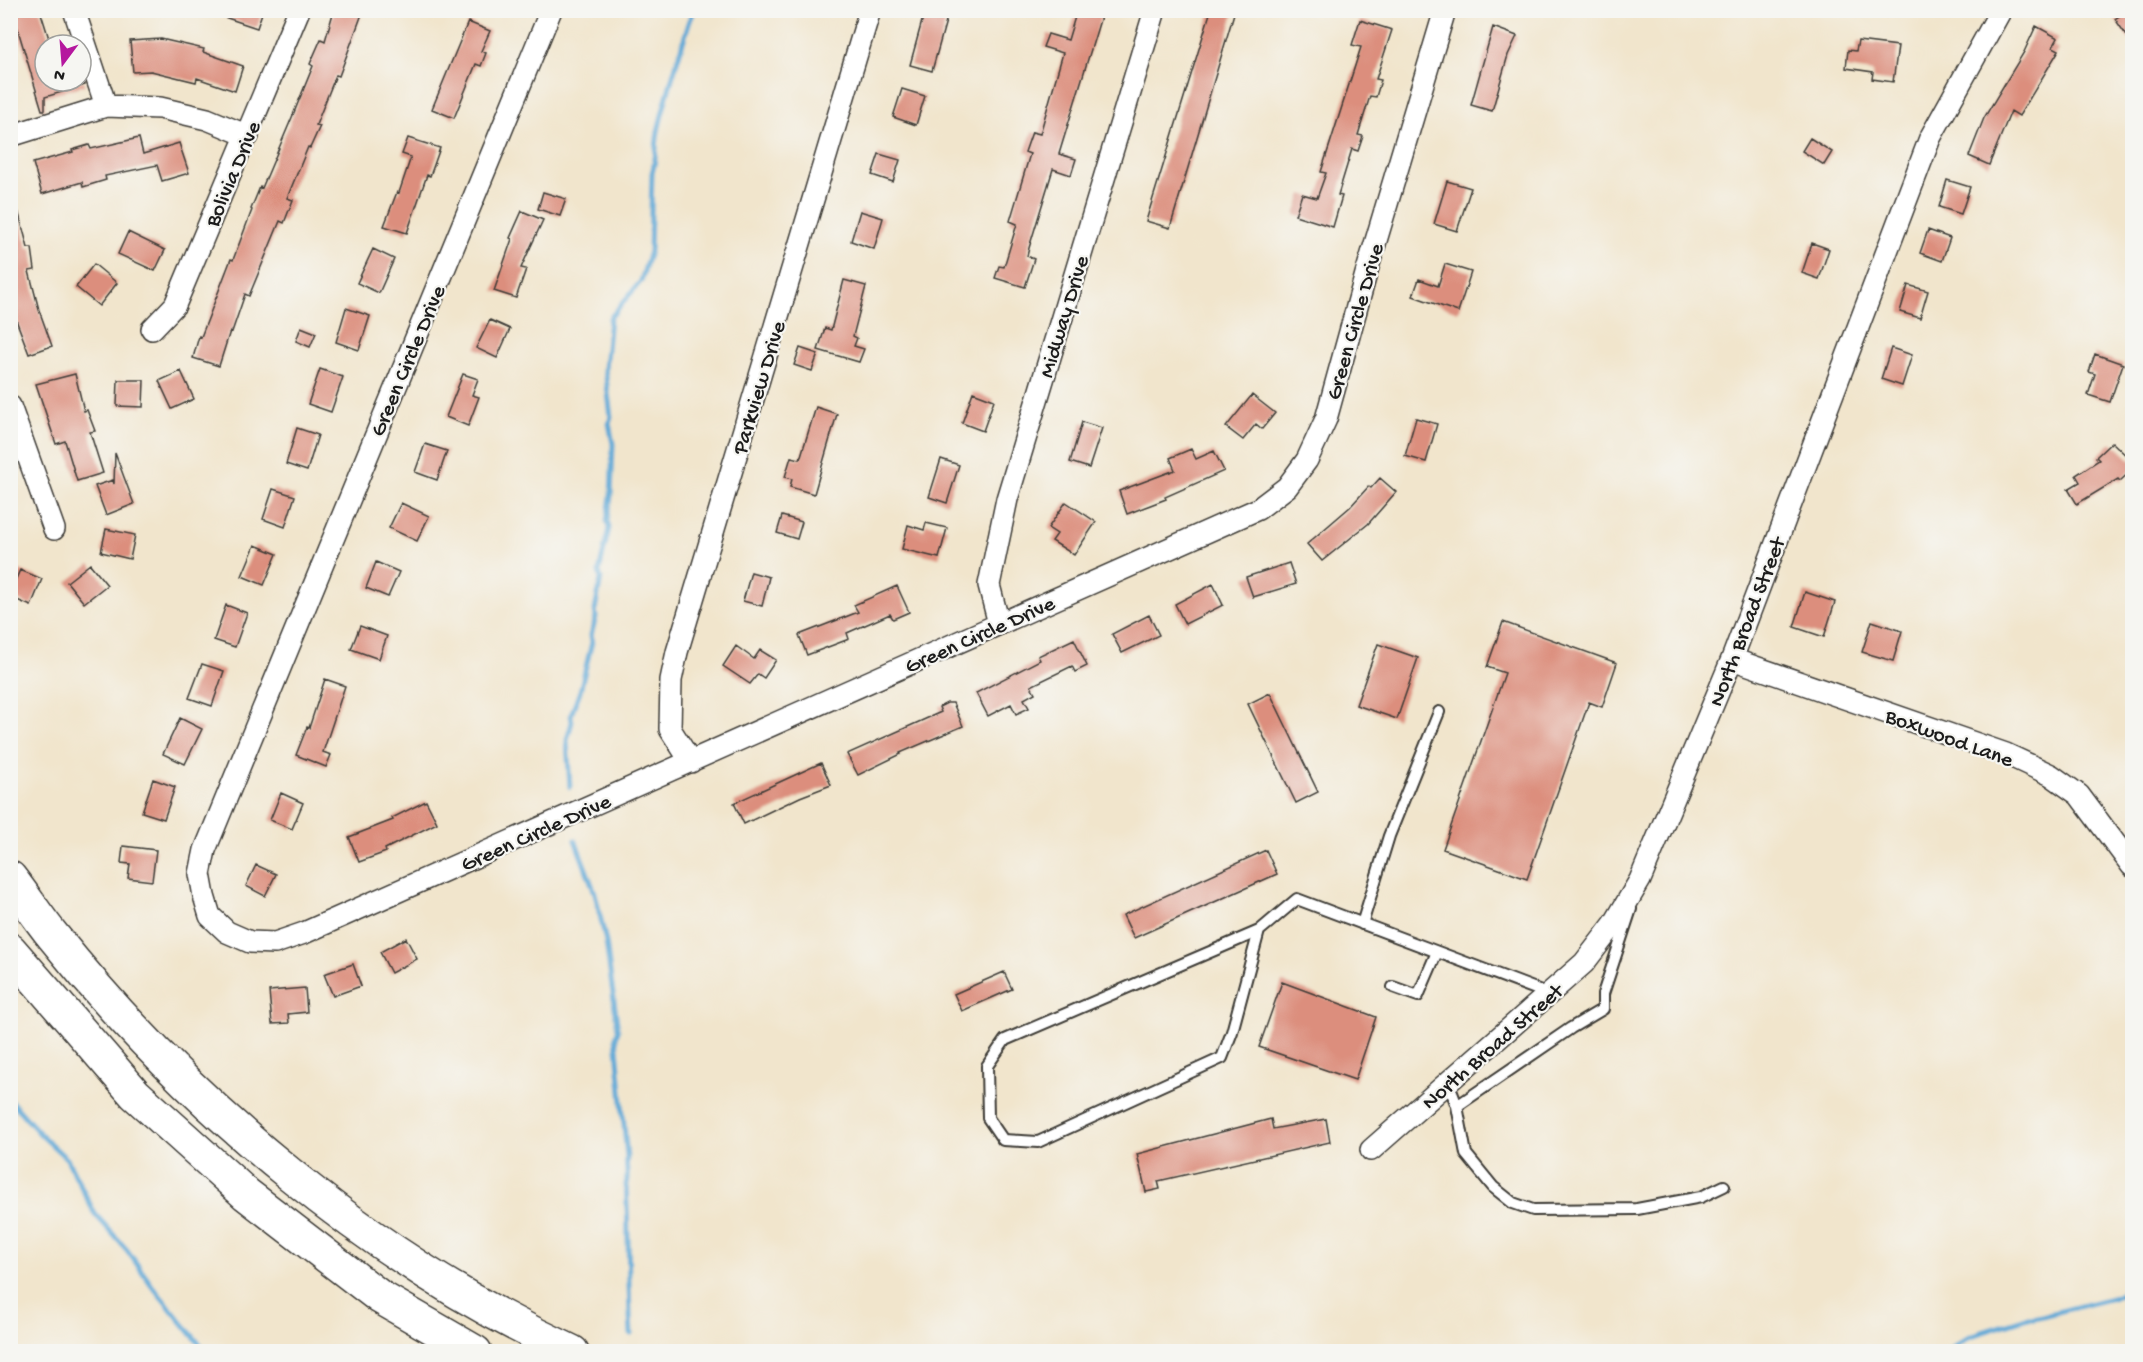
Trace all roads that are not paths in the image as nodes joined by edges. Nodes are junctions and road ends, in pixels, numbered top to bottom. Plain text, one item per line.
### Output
1 (74, 10) edge
2 (299, 10) edge
3 (551, 10) edge
4 (870, 10) edge
5 (1155, 10) edge
6 (1445, 10) edge
7 (2001, 10) edge
8 (106, 106) junction
9 (10, 136) edge
10 (248, 136) junction
11 (152, 329) dead end
12 (10, 406) edge
13 (54, 529) dead end
14 (999, 624) junction
15 (1732, 659) junction
16 (1439, 712) dead end
17 (691, 762) junction
18 (2133, 866) edge
19 (10, 878) edge
20 (1640, 880) junction
21 (1362, 924) junction
22 (1259, 931) junction
23 (10, 950) edge
24 (1437, 952) junction
25 (1393, 987) dead end
26 (1549, 994) junction
27 (1448, 1082) junction
28 (1457, 1106) junction
29 (1371, 1150) dead end
30 (1724, 1186) dead end
31 (475, 1352) edge
32 (572, 1352) edge

1 - 8 street
2 - 10 street, Bolivia Drive
3 - 17 street, Green Circle Drive
4 - 17 street, Parkview Drive
5 - 14 street, Midway Drive
6 - 14 street, Green Circle Drive
7 - 15 street, North Broad Street
8 - 9 street
8 - 10 street
10 - 11 street, Bolivia Drive
12 - 13 street
14 - 17 street, Green Circle Drive
15 - 18 street, Boxwood Lane
15 - 20 street, North Broad Street
16 - 21 lane
19 - 32 highway
20 - 26 street, North Broad Street
20 - 28 lane
21 - 22 lane
21 - 24 lane
22 - 22 lane
23 - 31 highway
24 - 25 lane
24 - 26 lane
26 - 27 street, North Broad Street
27 - 28 lane
27 - 29 street, North Broad Street
28 - 30 lane

